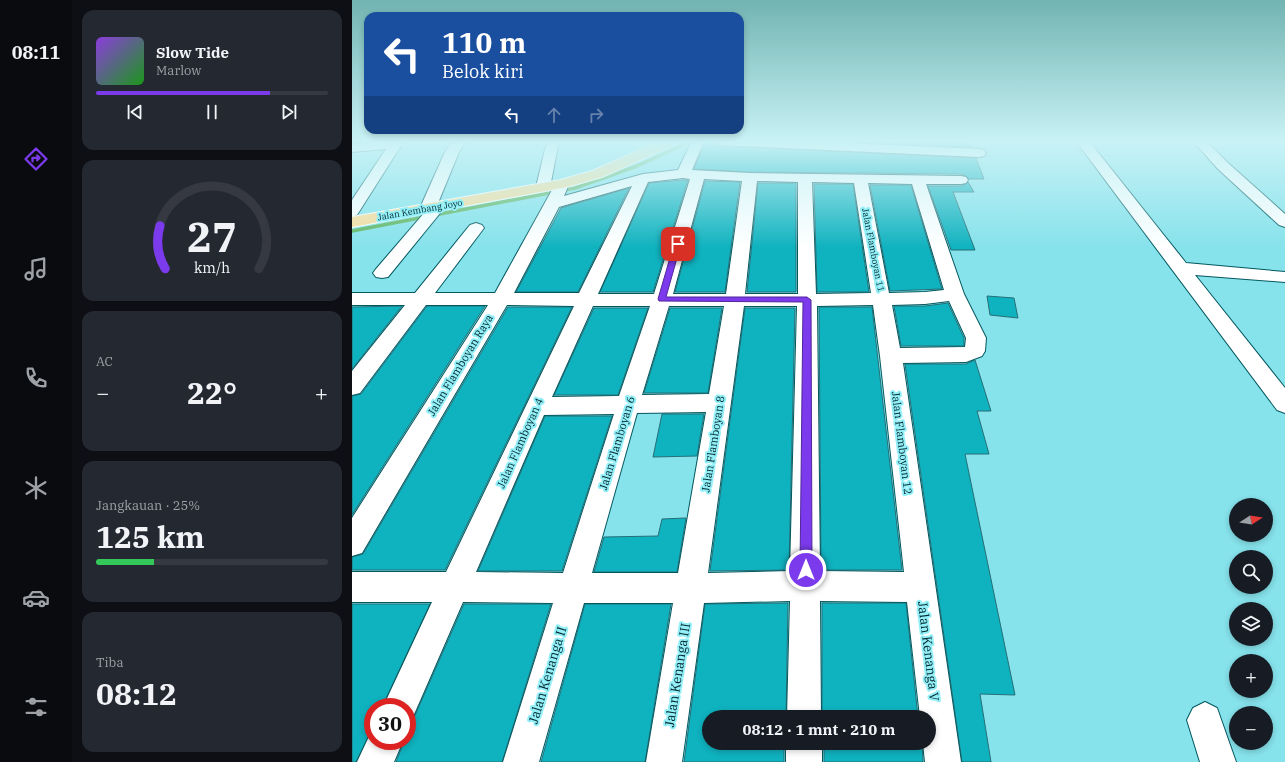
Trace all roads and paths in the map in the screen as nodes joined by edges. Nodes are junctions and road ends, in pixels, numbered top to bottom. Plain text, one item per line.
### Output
1 (375, 177) edge
2 (443, 177) edge
3 (552, 177) edge
4 (591, 177) edge
5 (666, 177) edge
6 (690, 177) edge
7 (737, 177) edge
8 (750, 177) junction
9 (1109, 177) edge
10 (1235, 177) edge
11 (643, 178) junction
12 (805, 178) junction
13 (860, 178) junction
14 (912, 179) junction
15 (961, 180) dead end
16 (552, 192) junction
17 (432, 208) junction
18 (352, 212) edge
19 (352, 222) edge
20 (1285, 222) edge
21 (476, 228) dead end
22 (1179, 268) junction
23 (382, 272) dead end
24 (1285, 277) edge
25 (955, 294) junction
26 (352, 299) edge
27 (422, 299) junction
28 (586, 299) junction
29 (662, 299) junction
30 (735, 299) junction
31 (882, 299) junction
32 (501, 300) junction
33 (807, 300) junction
34 (891, 356) junction
35 (352, 387) edge
36 (720, 403) junction
37 (628, 404) junction
38 (1285, 404) edge
39 (536, 406) junction
40 (352, 543) edge
41 (806, 586) junction
42 (352, 587) edge
43 (456, 587) junction
44 (921, 587) junction
45 (574, 588) junction
46 (690, 588) junction
47 (404, 698) edge
48 (804, 710) edge
49 (1205, 720) dead end
50 (381, 750) edge
51 (804, 750) edge
52 (375, 762) edge
53 (521, 762) edge
54 (664, 762) edge
55 (804, 762) edge
56 (943, 762) edge
57 (1218, 762) edge

1 - 18 street
2 - 17 street
3 - 16 street, Jalan Flamboyan Raya
4 - 16 main road, Jalan Kembang Joyo
5 - 11 street
6 - 29 street, Jalan Flamboyan 6
7 - 8 street
8 - 12 street
8 - 30 street, Jalan Flamboyan 8
9 - 22 street
10 - 20 street
11 - 16 street
11 - 28 street, Jalan Flamboyan 4
12 - 13 street
12 - 33 street
13 - 14 street
13 - 31 street, Jalan Flamboyan 11
14 - 15 street
14 - 25 street
16 - 17 main road, Jalan Kembang Joyo
16 - 32 street, Jalan Flamboyan Raya
17 - 19 main road, Jalan Kembang Joyo
17 - 23 street
21 - 27 street
22 - 24 street
22 - 38 street
25 - 31 street
25 - 34 street
26 - 27 street
27 - 32 street
27 - 35 street
28 - 29 street
28 - 32 street
28 - 39 street, Jalan Flamboyan 4
29 - 30 street
29 - 37 street, Jalan Flamboyan 6
30 - 33 street
30 - 36 street, Jalan Flamboyan 8
31 - 33 street
31 - 34 street, Jalan Flamboyan 12
32 - 40 street, Jalan Flamboyan Raya
33 - 41 street
34 - 44 street, Jalan Flamboyan 12
36 - 37 street
36 - 46 street, Jalan Flamboyan 8
37 - 39 street
37 - 45 street, Jalan Flamboyan 6
39 - 43 street, Jalan Flamboyan 4
41 - 44 street
41 - 46 street
41 - 48 street
42 - 43 street
43 - 45 street
43 - 47 street, Jalan Flamboyan 4
44 - 56 street, Jalan Kenanga V
45 - 46 street
45 - 53 street, Jalan Kenanga II
46 - 54 street, Jalan Kenanga III
49 - 57 street
50 - 52 street
51 - 55 street

